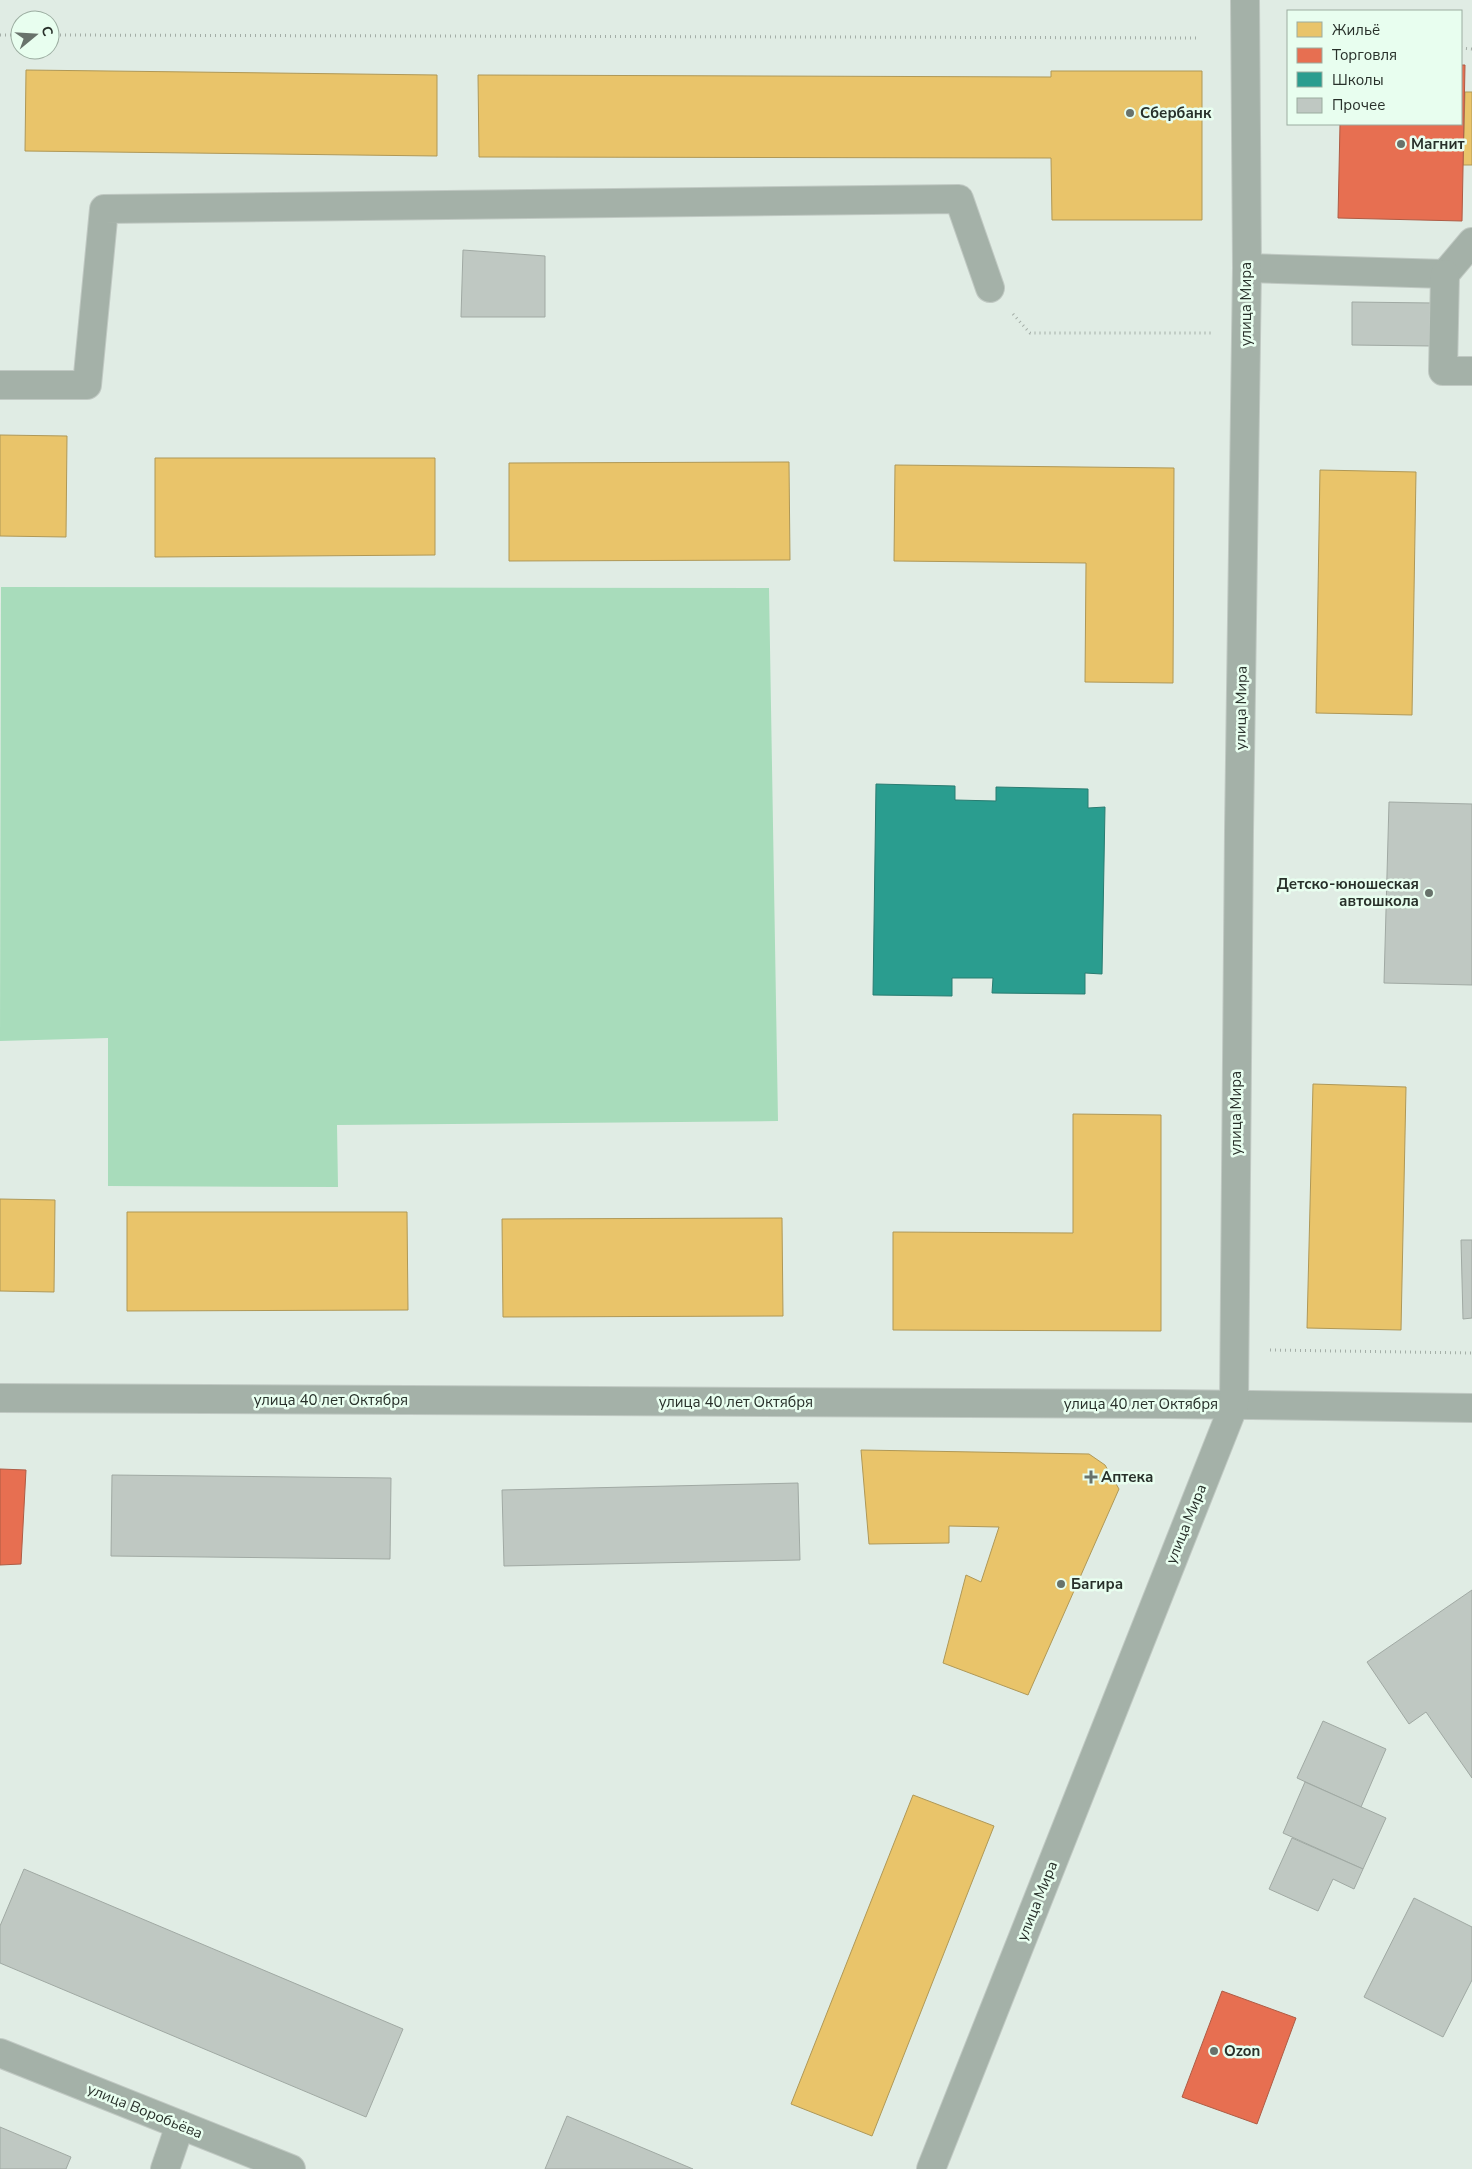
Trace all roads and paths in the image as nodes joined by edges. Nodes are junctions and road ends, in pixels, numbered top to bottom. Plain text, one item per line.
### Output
1 (1245, 0) edge
2 (60, 35) edge
3 (1199, 38) dead end
4 (1472, 242) edge
5 (1247, 268) junction
6 (1445, 274) junction
7 (990, 288) joint
8 (1246, 333) junction
9 (1472, 371) edge
10 (0, 385) edge
11 (1235, 1350) junction
12 (1472, 1353) edge
13 (0, 1398) edge
14 (1234, 1405) junction
15 (1472, 1408) edge
16 (0, 2053) edge
17 (180, 2125) junction
18 (164, 2169) edge
19 (291, 2169) edge
20 (931, 2169) edge

1 - 5 street, улица Мира
2 - 3 path
4 - 6 street
5 - 6 street
5 - 8 street, улица Мира
6 - 9 street
7 - 8 path
7 - 10 street
8 - 11 street, улица Мира
11 - 12 path
11 - 14 street, улица Мира
13 - 14 street, улица 40 лет Октября
14 - 15 street, улица 40 лет Октября
14 - 20 street, улица Мира
16 - 17 street, улица Воробьёва
17 - 18 street
17 - 19 street, улица Воробьёва

